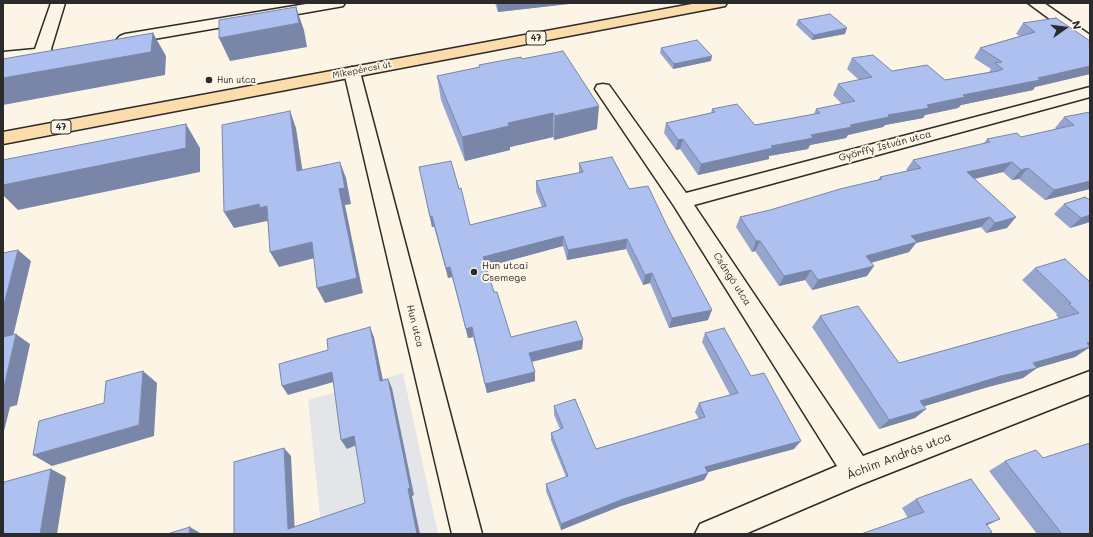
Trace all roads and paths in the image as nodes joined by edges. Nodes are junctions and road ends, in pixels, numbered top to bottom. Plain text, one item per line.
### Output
1 (58, 3) edge
2 (338, 3) edge
3 (720, 3) edge
4 (1035, 3) edge
5 (258, 10) edge
6 (111, 41) edge
7 (1090, 42) edge
8 (57, 50) edge
9 (42, 53) junction
10 (3, 57) edge
11 (352, 72) junction
12 (603, 88) dead end
13 (1090, 92) edge
14 (3, 138) edge
15 (681, 201) junction
16 (1090, 382) edge
17 (857, 472) junction
18 (466, 534) edge
19 (710, 534) edge

1 - 9 street
2 - 5 street
3 - 11 main road, Mikepércsi út / 47
4 - 7 street
5 - 6 street
8 - 9 street
9 - 10 street
11 - 14 main road, Mikepércsi út / 47
11 - 18 street, Hun utca
12 - 15 street, Csángó utca
13 - 15 street, Györffy István utca
15 - 17 street, Csángó utca
16 - 17 street, Áchim András utca
17 - 19 street, Áchim András utca

